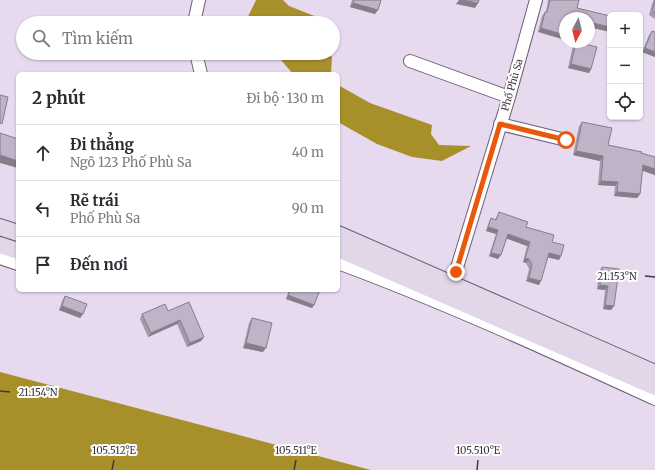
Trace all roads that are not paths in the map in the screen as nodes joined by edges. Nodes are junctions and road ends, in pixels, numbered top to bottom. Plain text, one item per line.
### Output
1 (199, 0) edge
2 (536, 0) edge
3 (196, 16) edge
4 (198, 60) edge
5 (410, 61) dead end
6 (201, 72) edge
7 (509, 97) junction
8 (500, 124) junction
9 (566, 140) dead end
10 (0, 228) edge
11 (16, 232) edge
12 (340, 235) edge
13 (0, 245) edge
14 (16, 250) edge
15 (340, 250) edge
16 (0, 258) edge
17 (16, 263) edge
18 (340, 264) edge
19 (452, 284) junction
20 (655, 373) edge
21 (655, 387) edge
22 (655, 399) edge

1 - 3 street
2 - 7 street, Phố Phù Sa
4 - 6 street
5 - 7 street
7 - 8 street, Phố Phù Sa
8 - 9 street
8 - 19 street, Phố Phù Sa
10 - 11 main road
12 - 19 main road
13 - 14 main road
15 - 21 main road
16 - 17 street
18 - 22 street
19 - 20 main road

